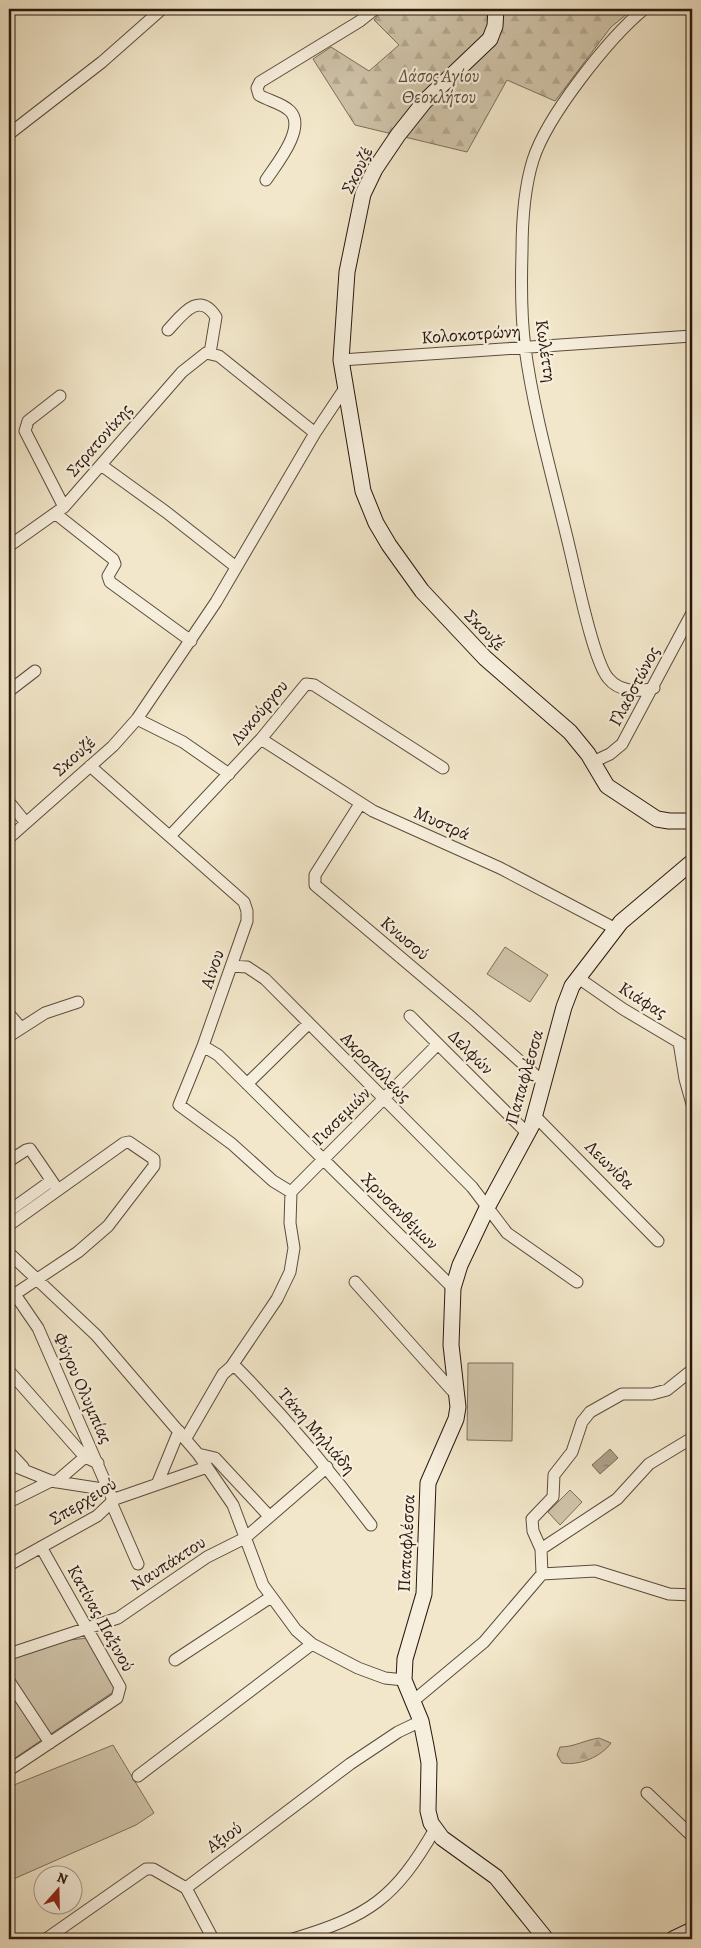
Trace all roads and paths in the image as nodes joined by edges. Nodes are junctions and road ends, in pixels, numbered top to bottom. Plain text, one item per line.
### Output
1 (162, 9) edge
2 (375, 9) edge
3 (644, 9) edge
4 (496, 15) edge
5 (9, 134) edge
6 (266, 180) dead end
7 (168, 330) dead end
8 (692, 336) edge
9 (525, 348) junction
10 (210, 353) junction
11 (341, 360) junction
12 (345, 388) junction
13 (60, 396) dead end
14 (315, 433) junction
15 (101, 466) junction
16 (60, 511) junction
17 (9, 546) edge
18 (236, 567) junction
19 (692, 613) edge
20 (689, 627) edge
21 (191, 641) junction
22 (35, 671) dead end
23 (654, 688) junction
24 (9, 691) edge
25 (137, 719) junction
26 (261, 739) junction
27 (593, 762) junction
28 (90, 766) junction
29 (443, 768) dead end
30 (229, 774) junction
31 (9, 802) edge
32 (360, 804) junction
33 (692, 822) edge
34 (26, 823) junction
35 (170, 836) junction
36 (9, 838) edge
37 (692, 862) edge
38 (616, 929) junction
39 (231, 966) junction
40 (577, 976) junction
41 (78, 1002) dead end
42 (9, 1014) edge
43 (410, 1016) dead end
44 (308, 1024) junction
45 (21, 1028) junction
46 (9, 1036) edge
47 (679, 1042) junction
48 (438, 1044) junction
49 (203, 1046) junction
50 (692, 1050) edge
51 (543, 1082) junction
52 (248, 1084) junction
53 (382, 1099) junction
54 (692, 1104) edge
55 (535, 1116) junction
56 (528, 1134) junction
57 (323, 1158) junction
58 (9, 1162) edge
59 (55, 1186) junction
60 (292, 1192) junction
61 (488, 1206) junction
62 (9, 1211) edge
63 (9, 1226) edge
64 (658, 1241) dead end
65 (10, 1256) edge
66 (37, 1280) junction
67 (355, 1282) dead end
68 (577, 1282) dead end
69 (453, 1288) junction
70 (12, 1296) edge
71 (231, 1367) junction
72 (692, 1370) edge
73 (9, 1371) edge
74 (458, 1397) junction
75 (182, 1435) junction
76 (692, 1438) edge
77 (9, 1452) edge
78 (198, 1454) junction
79 (85, 1457) junction
80 (98, 1463) junction
81 (9, 1464) edge
82 (207, 1467) junction
83 (327, 1467) junction
84 (26, 1471) junction
85 (54, 1482) junction
86 (158, 1482) junction
87 (111, 1497) junction
88 (9, 1502) edge
89 (269, 1516) junction
90 (371, 1525) dead end
91 (244, 1538) junction
92 (41, 1547) junction
93 (541, 1549) junction
94 (138, 1564) dead end
95 (9, 1565) edge
96 (542, 1574) junction
97 (692, 1595) edge
98 (271, 1597) junction
99 (88, 1629) junction
100 (312, 1644) junction
101 (9, 1654) edge
102 (175, 1660) dead end
103 (9, 1680) edge
104 (404, 1680) junction
105 (412, 1702) junction
106 (421, 1721) junction
107 (50, 1744) junction
108 (9, 1770) edge
109 (138, 1776) dead end
110 (647, 1794) dead end
111 (435, 1829) junction
112 (692, 1836) edge
113 (186, 1888) junction
114 (692, 1930) edge
115 (46, 1939) edge
116 (214, 1939) edge
117 (293, 1939) edge
118 (546, 1939) edge
119 (673, 1939) edge

1 - 5 street
2 - 6 street
3 - 9 street, Κωλέττη
4 - 11 street, Σκουζέ
7 - 10 street
8 - 9 street, Κολοκοτρώνη
9 - 11 street, Κολοκοτρώνη
9 - 23 street, Κωλέττη
10 - 14 street
10 - 15 street, Στρατονίκης
11 - 12 street, Σκουζέ
12 - 14 street, Σκουζέ
12 - 27 street, Σκουζέ
13 - 16 street
14 - 18 street, Σκουζέ
15 - 16 street, Στρατονίκης
15 - 18 street
16 - 17 street, Στρατονίκης
16 - 21 street
18 - 21 street, Σκουζέ
19 - 20 street, Γλαδστώνος
20 - 23 street, Γλαδστώνος
21 - 25 street, Σκουζέ
22 - 24 street
23 - 27 street, Γλαδστώνος
25 - 28 street, Σκουζέ
25 - 30 street
26 - 29 street, Λυκούργου
26 - 30 street, Λυκούργου
26 - 32 street, Μυστρά
27 - 33 street, Σκουζέ
28 - 34 street, Σκουζέ
28 - 35 street, Αίνου
30 - 35 street, Λυκούργου
31 - 34 street
32 - 38 street, Μυστρά
32 - 51 street, Κνωσού
34 - 36 street, Σκουζέ
35 - 39 street, Αίνου
37 - 38 street, Παπαφλέσσα
38 - 40 street, Παπαφλέσσα
39 - 44 street, Ακροπόλεως
39 - 49 street, Αίνου
40 - 47 street, Κιάφας
40 - 51 street, Παπαφλέσσα
41 - 45 street
42 - 45 street
43 - 48 street, Δελφών
44 - 52 street
44 - 53 street, Ακροπόλεως
45 - 46 street
47 - 50 street, Κιάφας
47 - 54 street
48 - 53 street, Γιασεμιών
48 - 56 street, Δελφών
49 - 52 street, Χρυσανθέμων
49 - 60 street, Αίνου
51 - 55 street, Παπαφλέσσα
52 - 57 street, Χρυσανθέμων
53 - 57 street, Γιασεμιών
53 - 61 street, Ακροπόλεως
55 - 56 street, Παπαφλέσσα
55 - 64 street, Λεωνίδα
56 - 61 street, Παπαφλέσσα
57 - 60 street, Γιασεμιών
57 - 69 street, Χρυσανθέμων
58 - 59 street
59 - 62 street
59 - 63 street
59 - 66 street
60 - 71 street
61 - 68 street, Ακροπόλεως
61 - 69 street, Παπαφλέσσα
65 - 66 street
66 - 70 street
66 - 75 street
67 - 74 street
69 - 74 street, Παπαφλέσσα
70 - 80 street, Φύγου Ολυμπίας
71 - 75 street
71 - 83 street, Τάκη Μηλιάδη
72 - 93 street
73 - 79 street
74 - 104 street, Παπαφλέσσα
75 - 78 street
75 - 86 street
76 - 93 street
77 - 84 street
78 - 82 street
78 - 89 street
79 - 80 street
79 - 85 street
80 - 87 street, Φύγου Ολυμπίας
81 - 84 street
82 - 86 street, Σπερχειού
82 - 91 street
83 - 89 street, Ναυπάκτου
83 - 90 street, Τάκη Μηλιάδη
84 - 85 street
85 - 87 street
85 - 88 street
86 - 87 street, Σπερχειού
87 - 92 street, Σπερχειού
87 - 94 street, Φύγου Ολυμπίας
89 - 91 street, Ναυπάκτου
91 - 98 street
91 - 99 street, Ναυπάκτου
92 - 95 street, Σπερχειού
92 - 99 street, Κατίνας Παξινού
93 - 96 street
96 - 97 street
96 - 105 street
98 - 100 street
98 - 102 street
99 - 101 street, Ναυπάκτου
99 - 107 street, Κατίνας Παξινού
100 - 104 street
100 - 109 street
103 - 107 street
104 - 105 street, Παπαφλέσσα
105 - 106 street, Παπαφλέσσα
106 - 111 street, Παπαφλέσσα
106 - 113 street, Αξιού
107 - 108 street, Κατίνας Παξινού
110 - 112 street
111 - 117 street
111 - 118 street, Παπαφλέσσα
113 - 115 street
113 - 116 street
114 - 119 street

